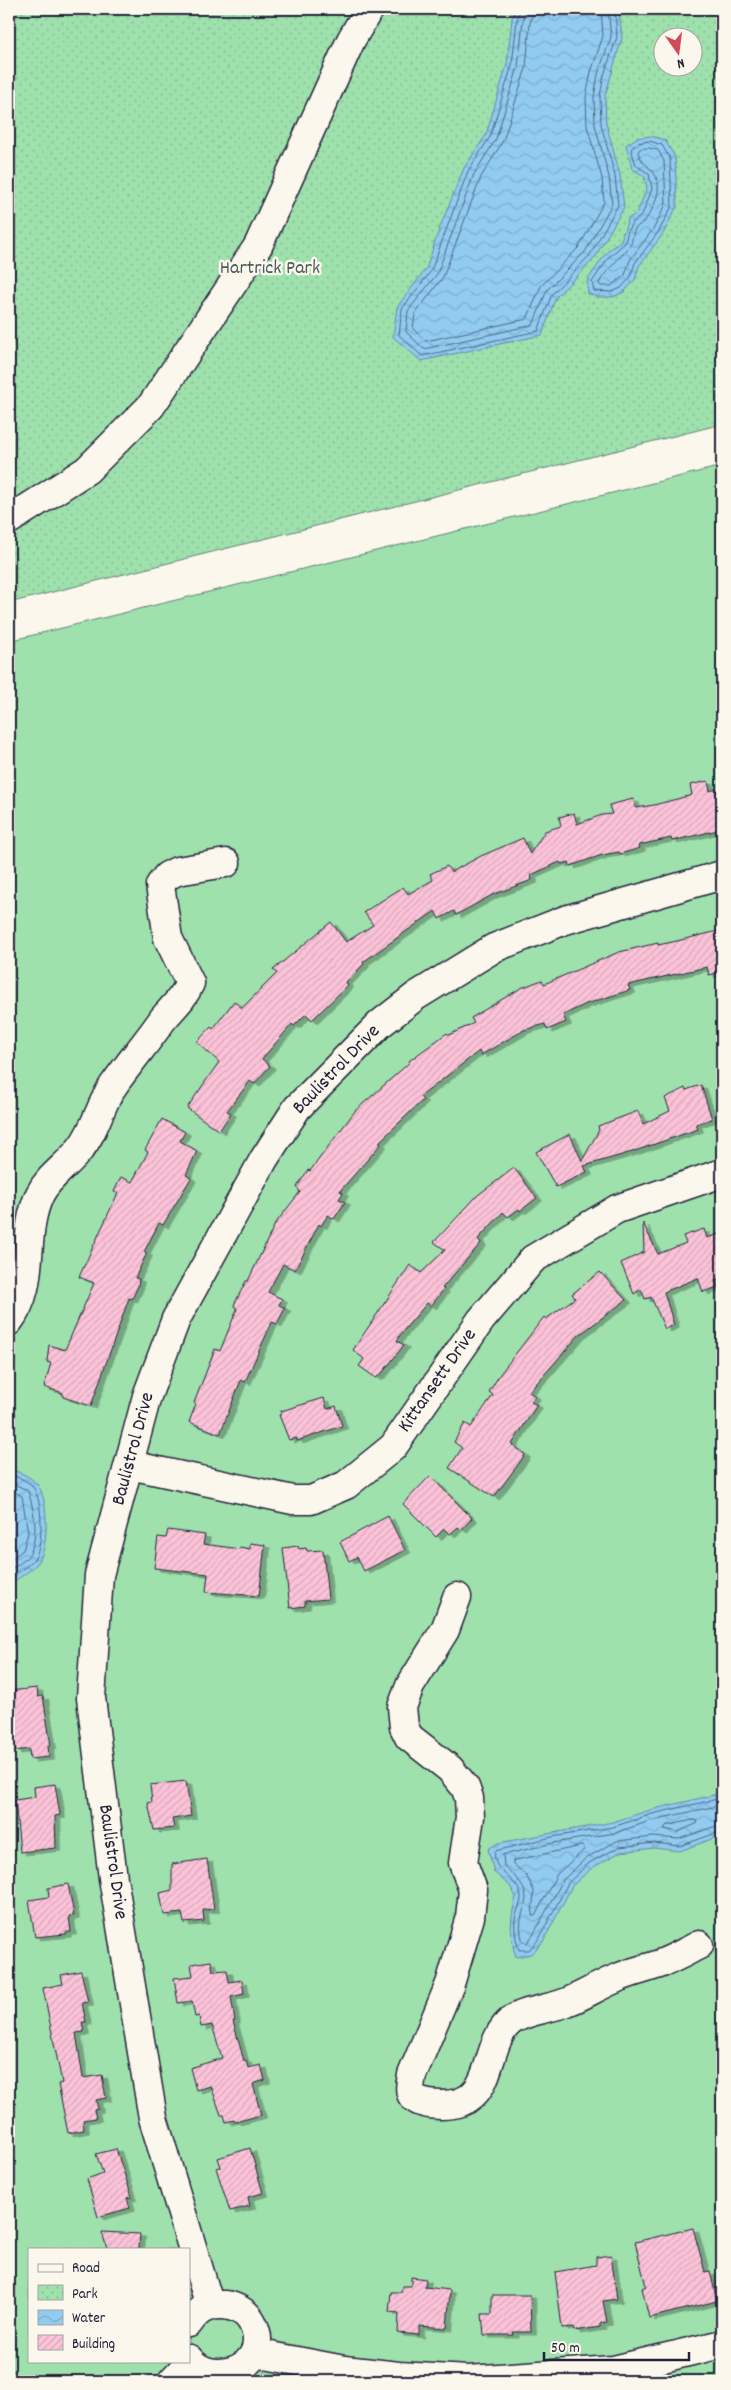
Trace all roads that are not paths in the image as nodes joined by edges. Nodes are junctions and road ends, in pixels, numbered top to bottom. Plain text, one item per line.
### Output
1 (370, 9) edge
2 (9, 520) edge
3 (226, 863) dead end
4 (722, 875) edge
5 (722, 1173) edge
6 (9, 1321) edge
7 (130, 1465) junction
8 (457, 1597) dead end
9 (700, 1945) dead end
10 (210, 2306) junction
11 (190, 2322) edge
12 (722, 2344) edge
13 (256, 2353) junction
14 (184, 2368) edge

1 - 2 street
3 - 6 street
4 - 7 street, Baulistrol Drive
5 - 7 street, Kittansett Drive
7 - 10 street, Baulistrol Drive
8 - 9 street
10 - 11 street
10 - 13 street
12 - 13 street
13 - 14 street

